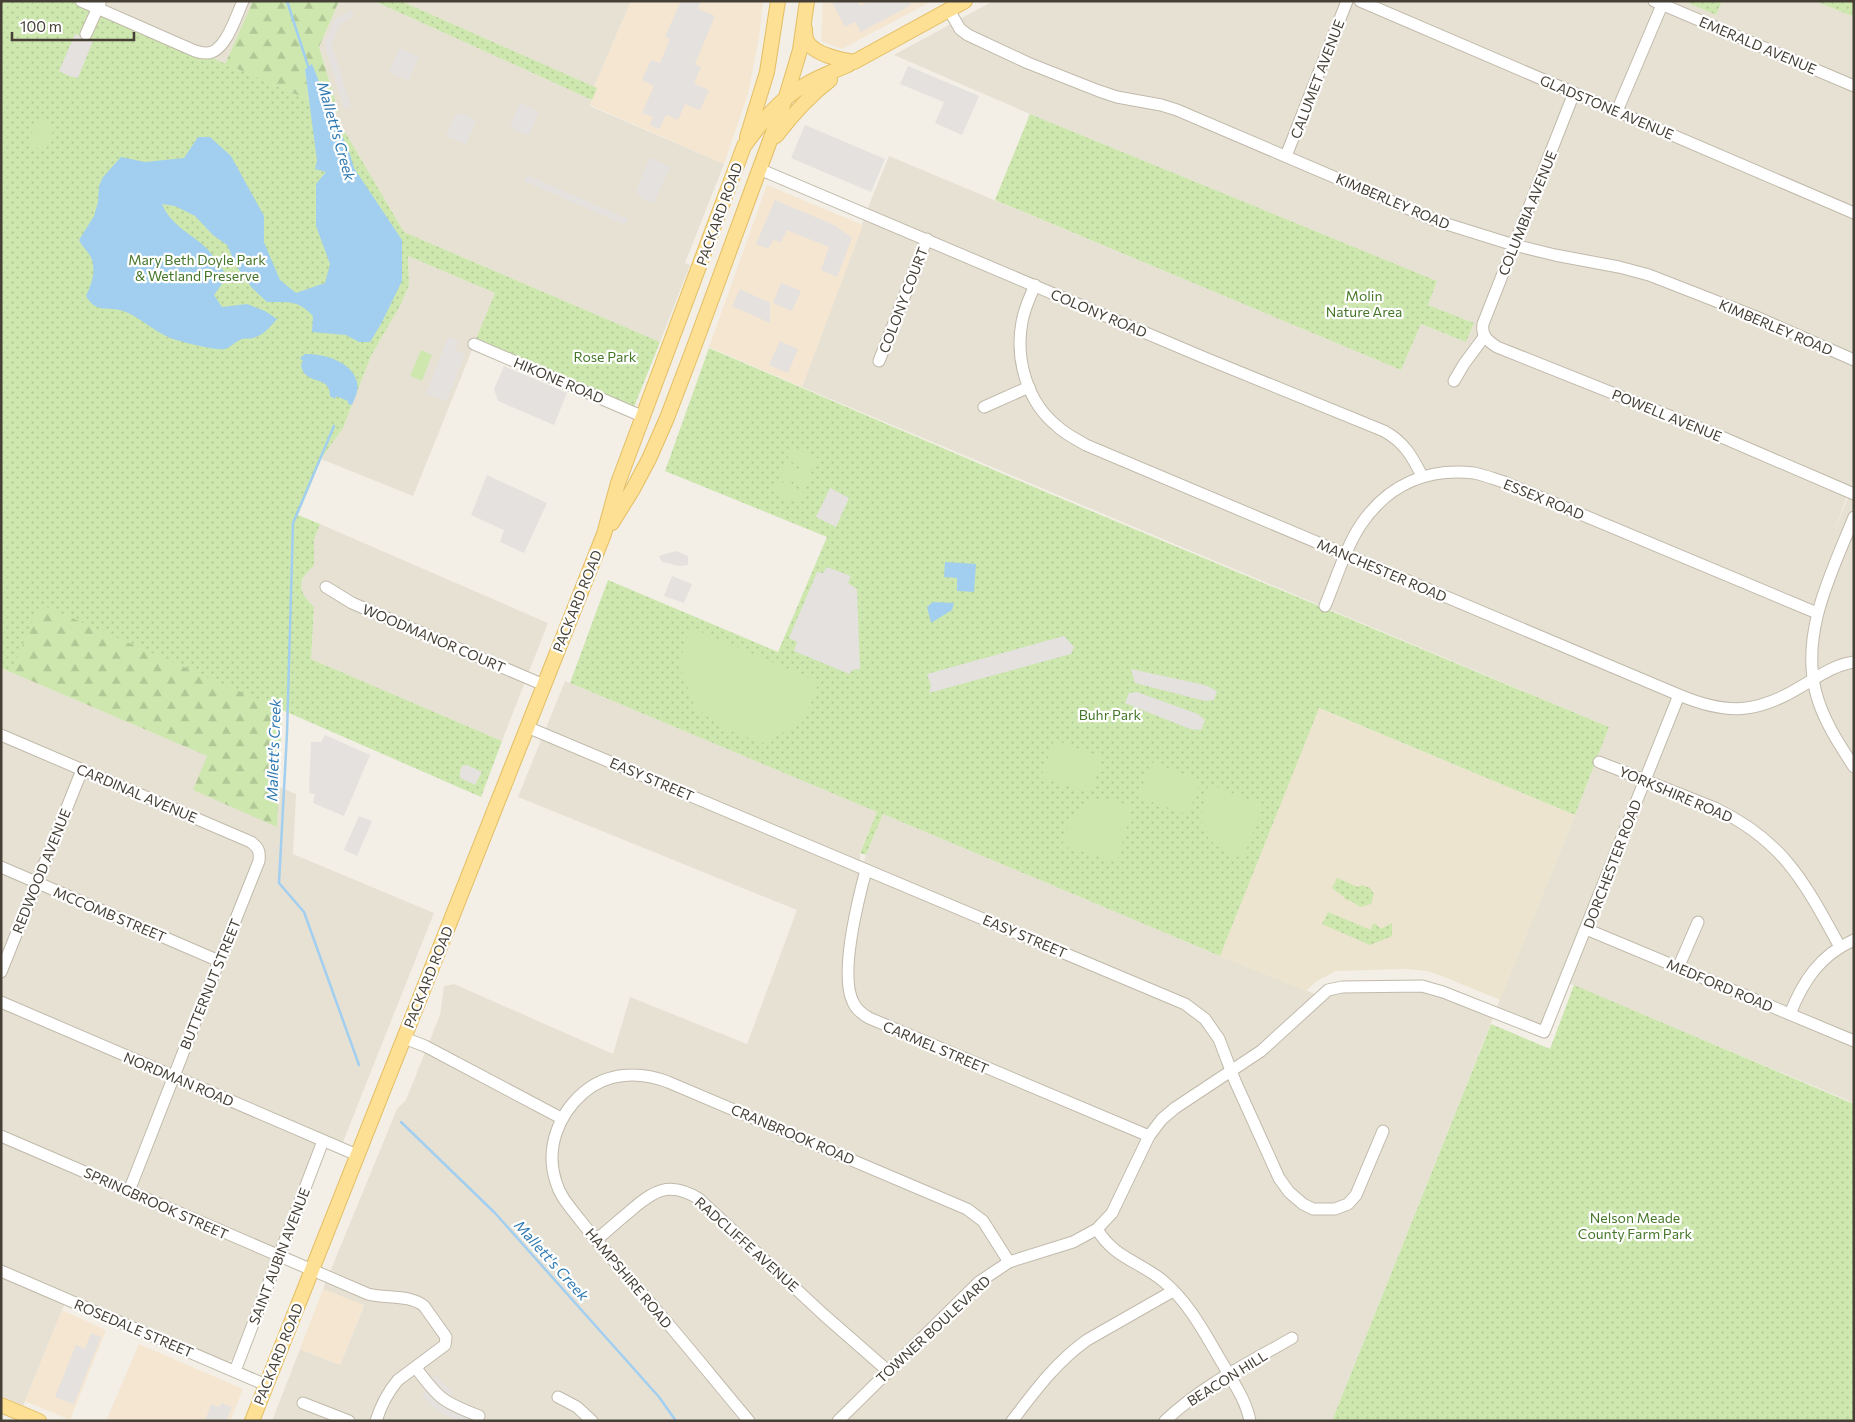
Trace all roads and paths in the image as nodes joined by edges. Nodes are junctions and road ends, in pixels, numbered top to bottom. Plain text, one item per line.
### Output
1 (81, 1) edge
2 (243, 1) edge
3 (778, 1) edge
4 (807, 1) edge
5 (966, 1) edge
6 (1347, 1) edge
7 (1360, 1) edge
8 (1658, 3) edge
9 (99, 5) edge
10 (949, 10) junction
11 (804, 25) junction
12 (86, 34) dead end
13 (851, 63) junction
14 (1854, 86) edge
15 (1574, 93) junction
16 (786, 97) junction
17 (1617, 111) junction
18 (744, 146) junction
19 (767, 149) junction
20 (1286, 156) junction
21 (759, 169) junction
22 (1854, 212) edge
23 (926, 239) junction
24 (1514, 245) junction
25 (698, 272) junction
26 (1035, 285) junction
27 (1484, 336) junction
28 (474, 344) dead end
29 (694, 347) junction
30 (666, 359) junction
31 (1854, 360) edge
32 (879, 361) dead end
33 (1454, 381) dead end
34 (1028, 387) junction
35 (984, 406) dead end
36 (644, 417) junction
37 (654, 447) junction
38 (1422, 476) junction
39 (1854, 494) edge
40 (1854, 517) edge
41 (604, 534) junction
42 (1347, 554) junction
43 (326, 587) dead end
44 (1325, 606) dead end
45 (1817, 613) junction
46 (1854, 662) edge
47 (1814, 679) junction
48 (544, 685) junction
49 (1679, 695) junction
50 (527, 727) junction
51 (1, 735) edge
52 (1599, 762) dead end
53 (1854, 767) edge
54 (82, 770) junction
55 (1645, 780) junction
56 (259, 861) joint
57 (1, 867) edge
58 (866, 870) junction
59 (37, 882) junction
60 (1698, 922) dead end
61 (1586, 929) junction
62 (1854, 940) edge
63 (1840, 947) junction
64 (219, 961) junction
65 (1678, 968) junction
66 (1, 972) edge
67 (1, 1002) edge
68 (1790, 1014) junction
69 (1544, 1032) joint
70 (404, 1038) junction
71 (1854, 1041) edge
72 (1231, 1071) junction
73 (174, 1076) junction
74 (561, 1118) junction
75 (1384, 1131) dead end
76 (1, 1136) edge
77 (1148, 1136) junction
78 (323, 1141) junction
79 (357, 1155) junction
80 (129, 1191) junction
81 (1097, 1229) junction
82 (596, 1240) junction
83 (278, 1256) junction
84 (1009, 1262) junction
85 (312, 1270) junction
86 (1, 1271) edge
87 (1173, 1291) junction
88 (1292, 1338) dead end
89 (416, 1368) junction
90 (234, 1371) junction
91 (888, 1371) junction
92 (1229, 1374) junction
93 (266, 1385) junction
94 (558, 1397) dead end
95 (303, 1403) dead end
96 (1, 1405) edge
97 (479, 1416) dead end
98 (38, 1421) edge
99 (252, 1421) edge
100 (349, 1421) edge
101 (376, 1421) edge
102 (592, 1421) edge
103 (749, 1421) edge
104 (838, 1421) edge
105 (1012, 1421) edge
106 (1165, 1421) edge
107 (1250, 1421) edge

1 - 9 street
2 - 9 street
3 - 18 main road
4 - 11 main road, PACKARD ROAD
5 - 10 main road, PACKARD ROAD
6 - 20 street, CALUMET AVENUE
7 - 15 street, GLADSTONE AVENUE
8 - 14 street, EMERALD AVENUE
8 - 17 street
9 - 12 street
10 - 13 main road, PACKARD ROAD
10 - 20 street, KIMBERLEY ROAD
11 - 13 main road
11 - 16 main road, PACKARD ROAD
13 - 16 main road, PACKARD ROAD
13 - 19 main road
15 - 17 street, GLADSTONE AVENUE
15 - 24 street, COLUMBIA AVENUE
16 - 18 main road, PACKARD ROAD
16 - 19 main road, PACKARD ROAD
17 - 22 street, GLADSTONE AVENUE
18 - 25 main road, PACKARD ROAD
19 - 21 main road, PACKARD ROAD
20 - 24 street, KIMBERLEY ROAD
21 - 23 street, COLONY ROAD
21 - 29 main road, PACKARD ROAD
23 - 26 street, COLONY ROAD
23 - 32 street, COLONY COURT
24 - 27 street, COLUMBIA AVENUE
24 - 31 street, KIMBERLEY ROAD
25 - 29 main road
25 - 30 main road, PACKARD ROAD
26 - 34 street, MANCHESTER ROAD
26 - 38 street, COLONY ROAD
27 - 33 street, COLUMBIA AVENUE
27 - 39 street, POWELL AVENUE
28 - 36 street, HIKONE ROAD
29 - 37 main road, PACKARD ROAD
30 - 36 main road, PACKARD ROAD
30 - 37 main road
34 - 35 street
34 - 42 street, MANCHESTER ROAD
36 - 41 main road, PACKARD ROAD
37 - 41 main road, PACKARD ROAD
38 - 42 street, ESSEX ROAD
38 - 45 street, ESSEX ROAD
40 - 45 street
41 - 48 main road, PACKARD ROAD
42 - 44 street, ESSEX ROAD
42 - 49 street, MANCHESTER ROAD
43 - 48 street, WOODMANOR COURT
45 - 47 street
46 - 47 street, MANCHESTER ROAD
47 - 49 street, MANCHESTER ROAD
47 - 53 street
48 - 50 main road, PACKARD ROAD
49 - 55 street, DORCHESTER ROAD
50 - 58 street, EASY STREET
50 - 70 main road, PACKARD ROAD
51 - 54 street, CARDINAL AVENUE
52 - 55 street, YORKSHIRE ROAD
54 - 56 street, CARDINAL AVENUE
54 - 59 street, REDWOOD AVENUE
55 - 61 street, DORCHESTER ROAD
55 - 63 street, YORKSHIRE ROAD
56 - 64 street, BUTTERNUT STREET
57 - 59 street, MCCOMB STREET
58 - 72 street, EASY STREET
58 - 77 street, CARMEL STREET
59 - 64 street, MCCOMB STREET
59 - 66 street, REDWOOD AVENUE
60 - 65 street
61 - 65 street, MEDFORD ROAD
61 - 69 street, DORCHESTER ROAD
62 - 63 street
63 - 68 street
64 - 73 street, BUTTERNUT STREET
65 - 68 street, MEDFORD ROAD
67 - 73 street, NORDMAN ROAD
68 - 71 street, MEDFORD ROAD
69 - 72 street, TOWNER BOULEVARD
70 - 74 street
70 - 79 main road, PACKARD ROAD
72 - 75 street, EASY STREET
72 - 77 street, TOWNER BOULEVARD
73 - 78 street, NORDMAN ROAD
73 - 80 street, BUTTERNUT STREET
74 - 82 street, HAMPSHIRE ROAD
74 - 84 street, CRANBROOK ROAD
76 - 80 street, SPRINGBROOK STREET
77 - 81 street, TOWNER BOULEVARD
78 - 79 street, NORDMAN ROAD
78 - 83 street, SAINT AUBIN AVENUE
79 - 85 main road, PACKARD ROAD
80 - 83 street, SPRINGBROOK STREET
81 - 84 street, TOWNER BOULEVARD
81 - 87 street
82 - 91 street, RADCLIFFE AVENUE
82 - 103 street, HAMPSHIRE ROAD
83 - 85 street, SPRINGBROOK STREET
83 - 90 street, SAINT AUBIN AVENUE
84 - 91 street, TOWNER BOULEVARD
85 - 89 street, SPRINGBROOK STREET
85 - 93 main road, PACKARD ROAD
86 - 90 street, ROSEDALE STREET
87 - 92 street
87 - 105 street
88 - 92 street, BEACON HILL
89 - 97 street
89 - 101 street
90 - 93 street, ROSEDALE STREET
91 - 104 street, TOWNER BOULEVARD
92 - 106 street, BEACON HILL
92 - 107 street
93 - 99 main road, PACKARD ROAD
94 - 102 street
95 - 100 street
96 - 98 main road

